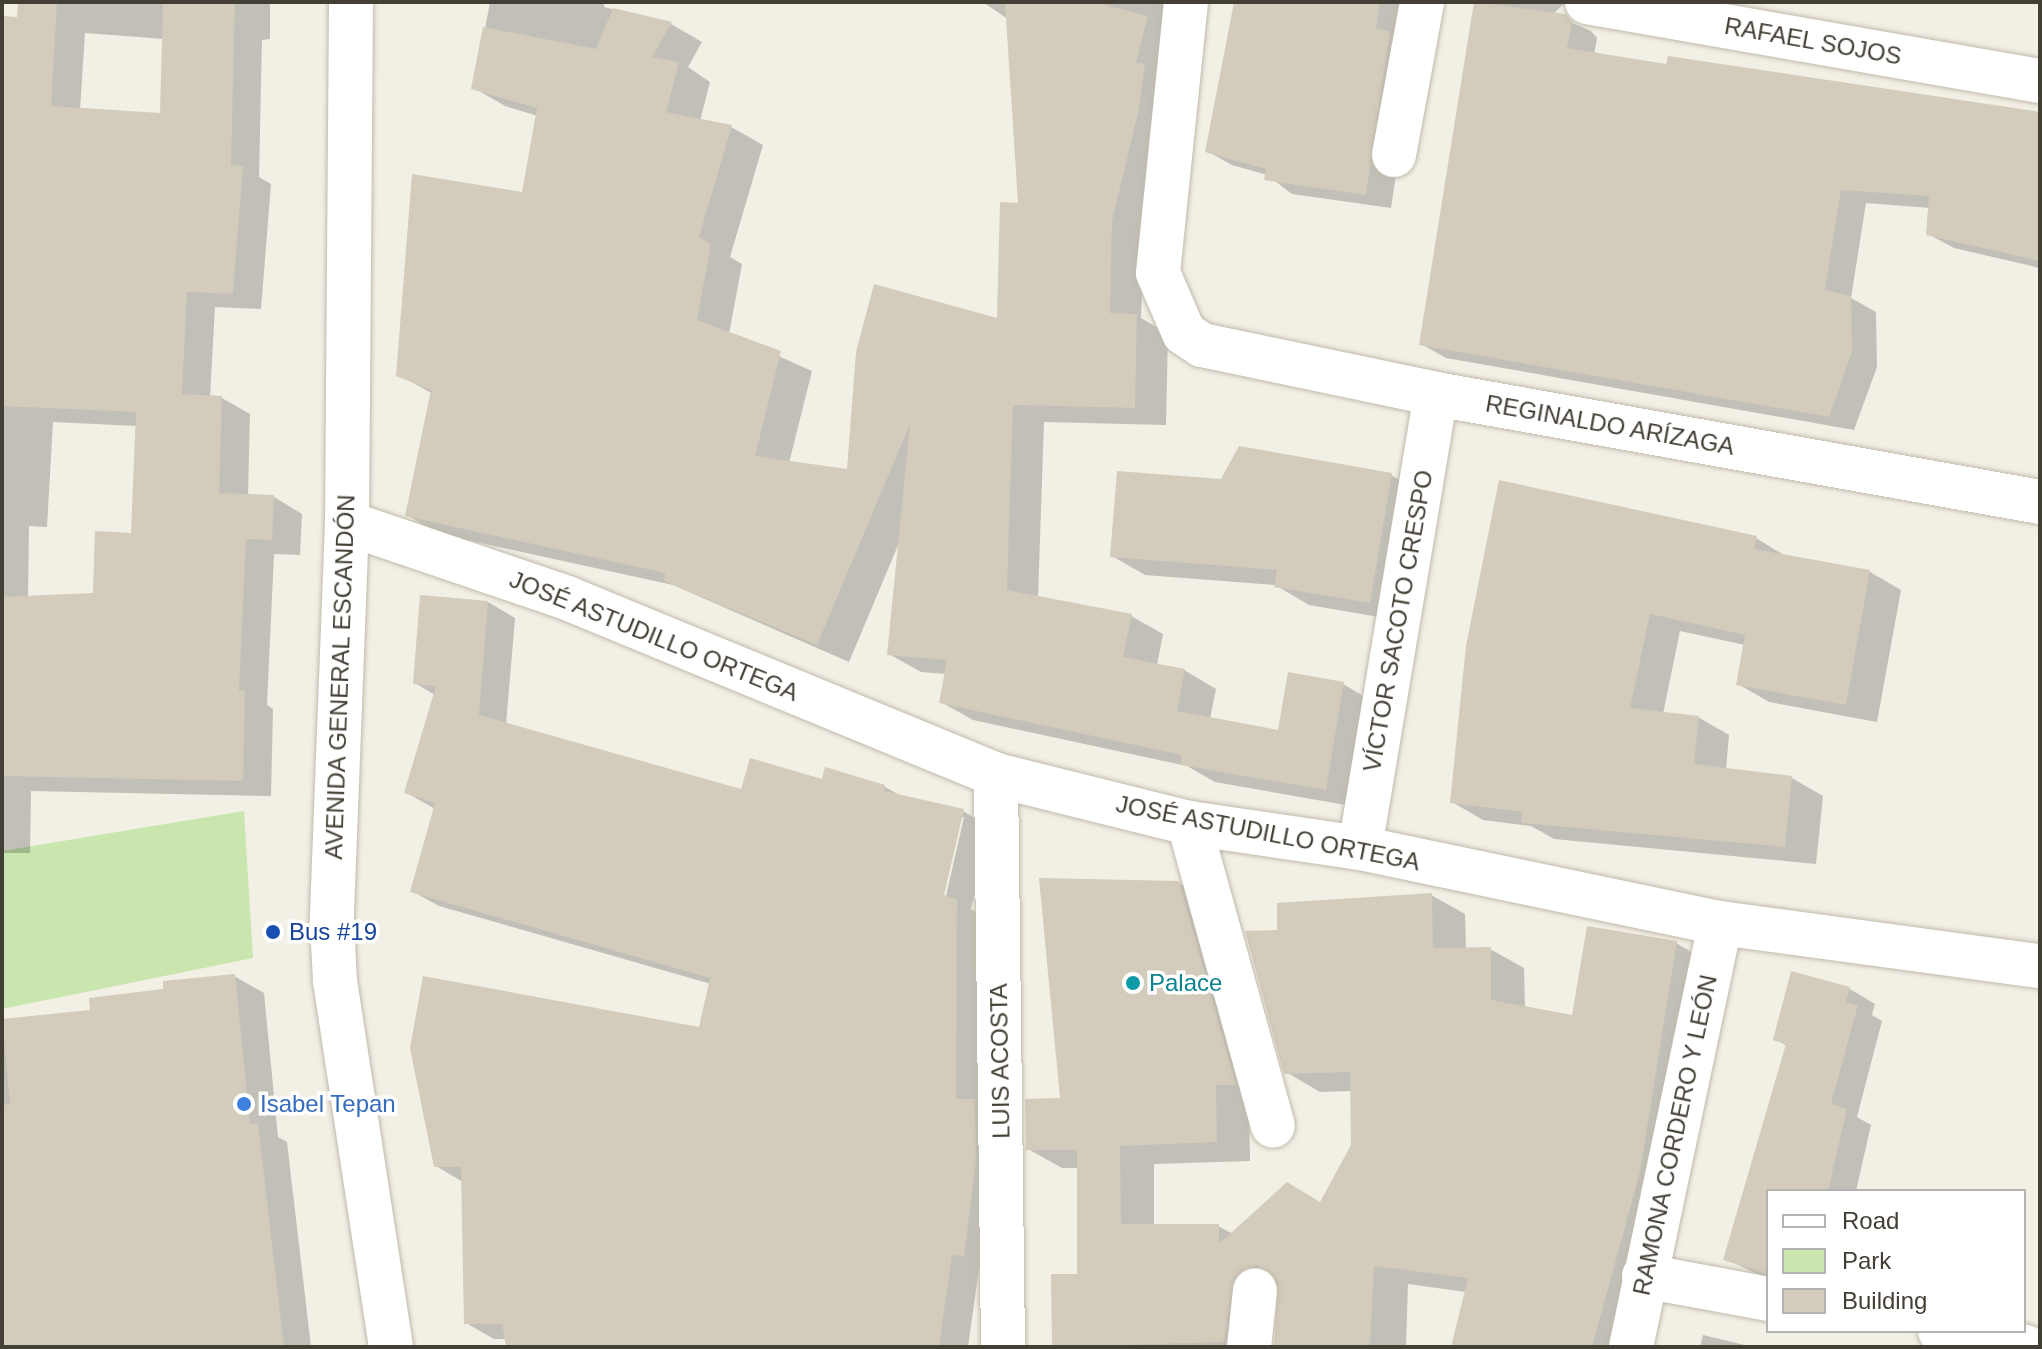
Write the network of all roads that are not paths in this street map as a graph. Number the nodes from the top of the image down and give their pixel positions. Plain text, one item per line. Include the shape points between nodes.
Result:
1 (351, 2) edge
2 (1186, 2) edge
3 (1422, 2) edge
4 (1587, 2) edge
5 (1795, 20) edge
6 (2040, 81) edge
7 (1394, 155) dead end
8 (1436, 394) junction
9 (2040, 502) edge
10 (347, 523) junction
11 (996, 775) junction
12 (1189, 823) junction
13 (1360, 848) junction
14 (1720, 923) junction
15 (2040, 966) edge
16 (1273, 1126) dead end
17 (1644, 1276) junction
18 (1255, 1290) dead end
19 (1766, 1299) edge
20 (1951, 1333) edge
21 (391, 1347) edge
22 (1003, 1347) edge
23 (1249, 1347) edge
24 (1631, 1347) edge
25 (2026, 1347) edge

1 - 10 street, AVENIDA GENERAL ESCANDÓN
2 - 8 street, REGINALDO ARÍZAGA via 1158,273 1184,333 1202,345
3 - 7 street
4 - 5 street, RAFAEL SOJOS
5 - 6 street, RAFAEL SOJOS
8 - 9 street, REGINALDO ARÍZAGA
8 - 13 street, VÍCTOR SACOTO CRESPO
10 - 11 street, JOSÉ ASTUDILLO ORTEGA via 567,598
10 - 21 street, AVENIDA GENERAL ESCANDÓN via 332,922 335,981
11 - 12 street, JOSÉ ASTUDILLO ORTEGA
11 - 22 street, LUIS ACOSTA
12 - 13 street, JOSÉ ASTUDILLO ORTEGA
12 - 16 street
13 - 14 street, JOSÉ ASTUDILLO ORTEGA
14 - 15 street, JOSÉ ASTUDILLO ORTEGA
14 - 17 street, RAMONA CORDERO Y LEÓN
17 - 19 street
17 - 24 street, RAMONA CORDERO Y LEÓN
18 - 23 street
20 - 25 street

